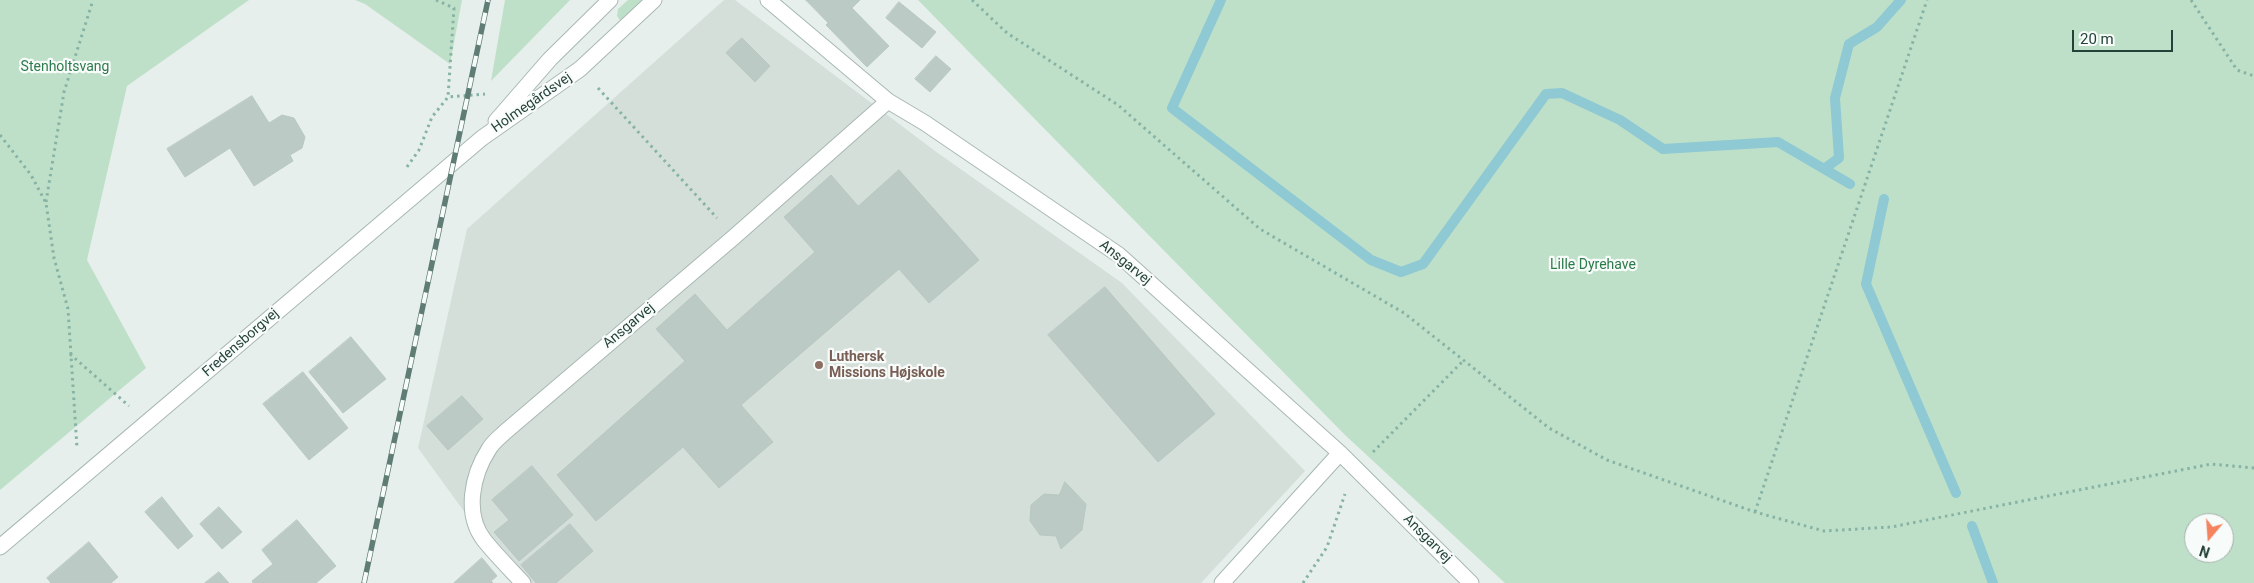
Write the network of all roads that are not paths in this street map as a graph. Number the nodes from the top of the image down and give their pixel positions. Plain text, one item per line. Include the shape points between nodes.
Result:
1 (610, 0) edge
2 (654, 0) edge
3 (768, 0) edge
4 (888, 101) junction
5 (482, 138) junction
6 (1340, 452) junction
7 (0, 548) edge
8 (524, 583) edge
9 (1222, 583) edge
10 (1471, 583) edge

1 - 5 street, Holmegårdsvej via 550,59
2 - 5 street, Holmegårdsvej via 580,69
3 - 4 street, Ansgarvej
4 - 6 street, Ansgarvej via 1119,255
4 - 8 street, Ansgarvej via 489,448 474,483 472,505 475,523 483,539
5 - 7 street, Fredensborgvej
6 - 9 street
6 - 10 street, Ansgarvej

